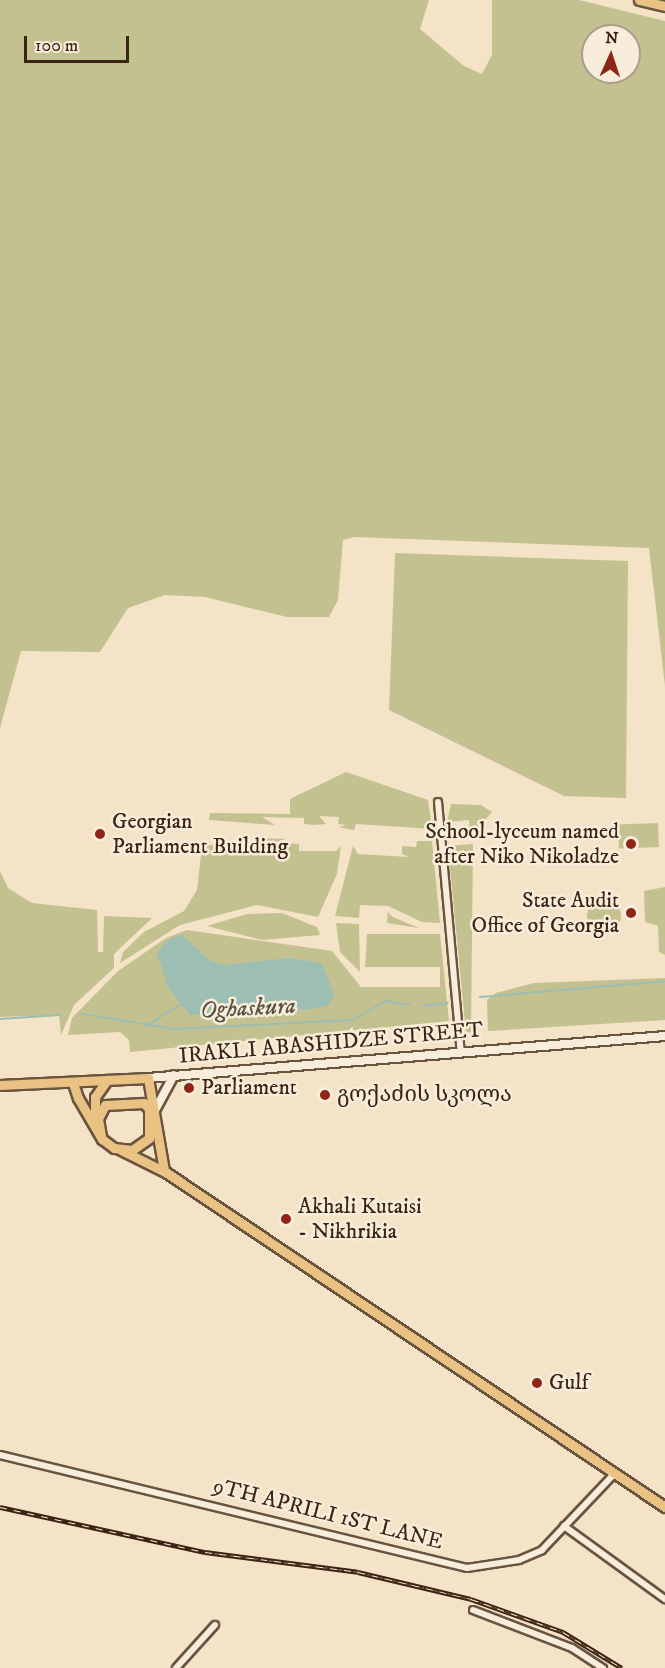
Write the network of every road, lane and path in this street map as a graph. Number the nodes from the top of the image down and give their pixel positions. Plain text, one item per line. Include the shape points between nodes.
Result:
1 (639, 0) edge
2 (665, 6) edge
3 (438, 802) dead end
4 (665, 1036) edge
5 (460, 1053) junction
6 (174, 1075) junction
7 (148, 1078) junction
8 (106, 1080) junction
9 (73, 1083) junction
10 (0, 1085) edge
11 (152, 1117) junction
12 (94, 1124) junction
13 (100, 1136) junction
14 (121, 1150) junction
15 (164, 1171) junction
16 (0, 1455) edge
17 (615, 1473) junction
18 (665, 1507) edge
19 (564, 1526) junction
20 (665, 1599) edge
21 (473, 1610) dead end
22 (215, 1625) dead end
23 (176, 1668) edge
24 (603, 1668) edge

1 - 2 main road
3 - 5 street
4 - 5 main road, IRAKLI ABASHIDZE STREET
5 - 6 main road, IRAKLI ABASHIDZE STREET
6 - 7 main road, IRAKLI ABASHIDZE STREET
6 - 11 main road
7 - 8 main road, IRAKLI ABASHIDZE STREET
7 - 11 main road
8 - 9 main road, IRAKLI ABASHIDZE STREET
8 - 12 main road via 95,1097
9 - 10 main road, IRAKLI ABASHIDZE STREET
9 - 12 main road
11 - 13 main road via 144,1103 105,1105 98,1119
11 - 14 main road via 149,1138
11 - 15 main road
12 - 13 main road
13 - 14 main road
14 - 15 main road
15 - 17 main road
16 - 19 street, 9TH APRILI 1ST LANE via 466,1568 530,1557
17 - 18 main road
17 - 19 street, 9TH APRILI 1ST LANE
19 - 20 street
21 - 24 street via 572,1648
22 - 23 street

